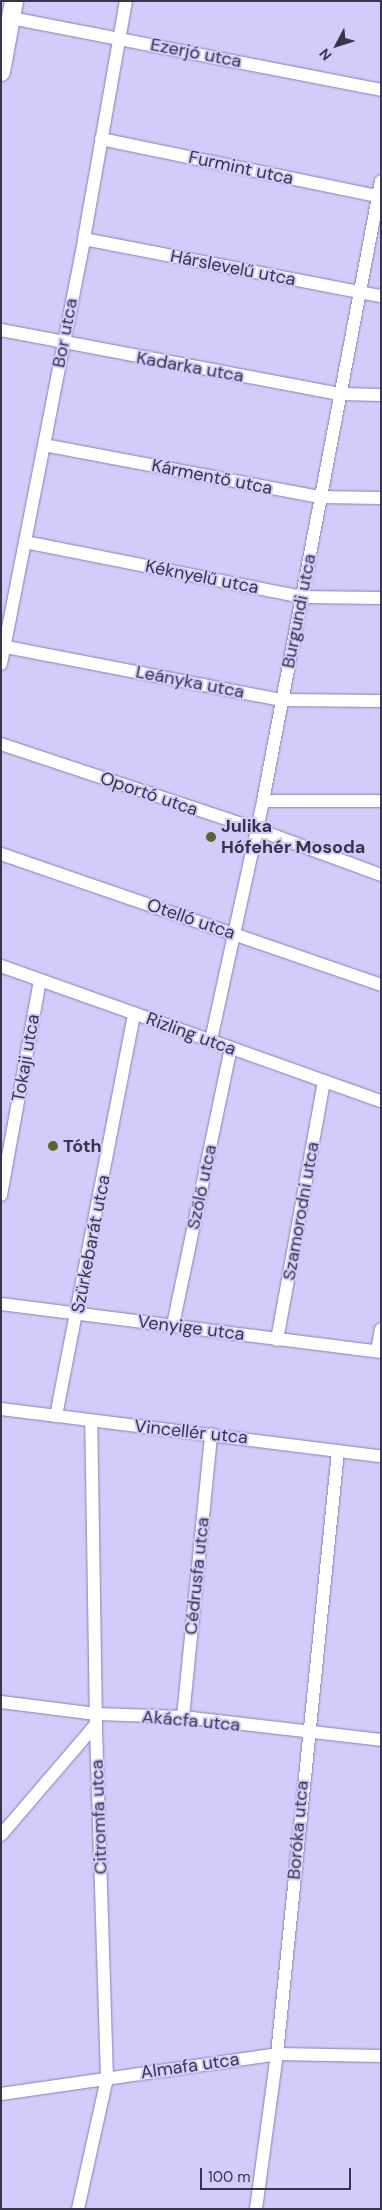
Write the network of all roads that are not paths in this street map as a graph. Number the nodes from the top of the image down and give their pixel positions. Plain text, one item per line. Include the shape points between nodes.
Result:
1 (126, 1) edge
2 (13, 10) edge
3 (119, 38) junction
4 (1, 72) edge
5 (381, 90) edge
6 (101, 139) junction
7 (381, 181) edge
8 (379, 196) edge
9 (84, 239) junction
10 (359, 293) junction
11 (381, 296) edge
12 (1, 330) edge
13 (62, 343) junction
14 (341, 394) junction
15 (381, 395) edge
16 (44, 445) junction
17 (320, 497) junction
18 (381, 498) edge
19 (25, 542) junction
20 (302, 597) junction
21 (381, 598) edge
22 (3, 646) edge
23 (1, 664) edge
24 (282, 700) junction
25 (381, 701) edge
26 (1, 744) edge
27 (263, 801) junction
28 (381, 801) edge
29 (256, 829) junction
30 (1, 854) edge
31 (381, 875) edge
32 (235, 934) junction
33 (1, 966) edge
34 (40, 981) junction
35 (381, 985) edge
36 (134, 1013) junction
37 (212, 1040) junction
38 (231, 1048) junction
39 (324, 1081) junction
40 (381, 1101) edge
41 (1, 1195) edge
42 (1, 1304) edge
43 (78, 1315) junction
44 (174, 1325) junction
45 (381, 1329) edge
46 (277, 1340) junction
47 (379, 1351) edge
48 (1, 1409) edge
49 (56, 1416) junction
50 (91, 1422) junction
51 (211, 1434) junction
52 (338, 1451) junction
53 (381, 1456) edge
54 (1, 1702) edge
55 (183, 1717) junction
56 (96, 1719) junction
57 (307, 1734) junction
58 (381, 1740) edge
59 (1, 1835) edge
60 (277, 2054) junction
61 (381, 2056) edge
62 (107, 2078) junction
63 (1, 2094) edge
64 (78, 2209) edge
65 (256, 2209) edge

1 - 3 street, Bor utca
2 - 3 street, Ezerjó utca
2 - 4 street
3 - 5 street, Ezerjó utca
3 - 6 street, Bor utca
6 - 8 street, Furmint utca
6 - 9 street, Bor utca
7 - 8 street, Burgundi utca
8 - 10 street, Burgundi utca
9 - 10 street, Hárslevelű utca
9 - 13 street, Bor utca
10 - 11 street, Hárslevelű utca
10 - 14 street, Burgundi utca
12 - 13 street, Kadarka utca
13 - 14 street, Kadarka utca
13 - 16 street, Bor utca
14 - 15 street, Kadarka utca
14 - 17 street, Burgundi utca
16 - 17 street, Kármentő utca
16 - 19 street, Bor utca
17 - 18 street, Kármentő utca
17 - 20 street, Burgundi utca
19 - 20 street, Kéknyelű utca
19 - 22 street, Bor utca
20 - 21 street, Kéknyelű utca
20 - 24 street, Burgundi utca
22 - 23 street, Bor utca
22 - 24 street, Leányka utca
24 - 25 street, Leányka utca
24 - 27 street, Burgundi utca
26 - 29 street, Oportó utca
27 - 28 street
27 - 29 street, Burgundi utca
29 - 31 street, Oportó utca
29 - 32 street, Burgundi utca
30 - 32 street, Otelló utca
32 - 35 street, Otelló utca
32 - 37 street, Burgundi utca
33 - 34 street, Rizling utca
34 - 36 street, Rizling utca
34 - 41 street, Tokaji utca
36 - 37 street, Rizling utca
36 - 43 street, Szürkebarát utca
37 - 38 street, Rizling utca
38 - 39 street, Rizling utca
38 - 44 street, Szőlő utca
39 - 40 street, Rizling utca
39 - 46 street, Szamorodni utca
42 - 43 street, Venyige utca
43 - 44 street, Venyige utca
43 - 49 street, Szürkebarát utca
44 - 46 street, Venyige utca
45 - 47 street
46 - 47 street, Venyige utca
48 - 49 street, Vincellér utca
49 - 50 street, Vincellér utca
50 - 51 street, Vincellér utca
50 - 56 street, Citromfa utca
51 - 52 street, Vincellér utca
51 - 55 street, Cédrusfa utca
52 - 53 street, Vincellér utca
52 - 57 street, Boróka utca
54 - 56 street, Akácfa utca
55 - 56 street, Akácfa utca
55 - 57 street, Akácfa utca
56 - 59 street
56 - 62 street, Citromfa utca
57 - 58 street, Akácfa utca
57 - 60 street, Boróka utca
60 - 61 street, Almafa utca
60 - 62 street, Almafa utca
60 - 65 street, Boróka utca
62 - 63 street, Almafa utca
62 - 64 street, Citromfa utca

